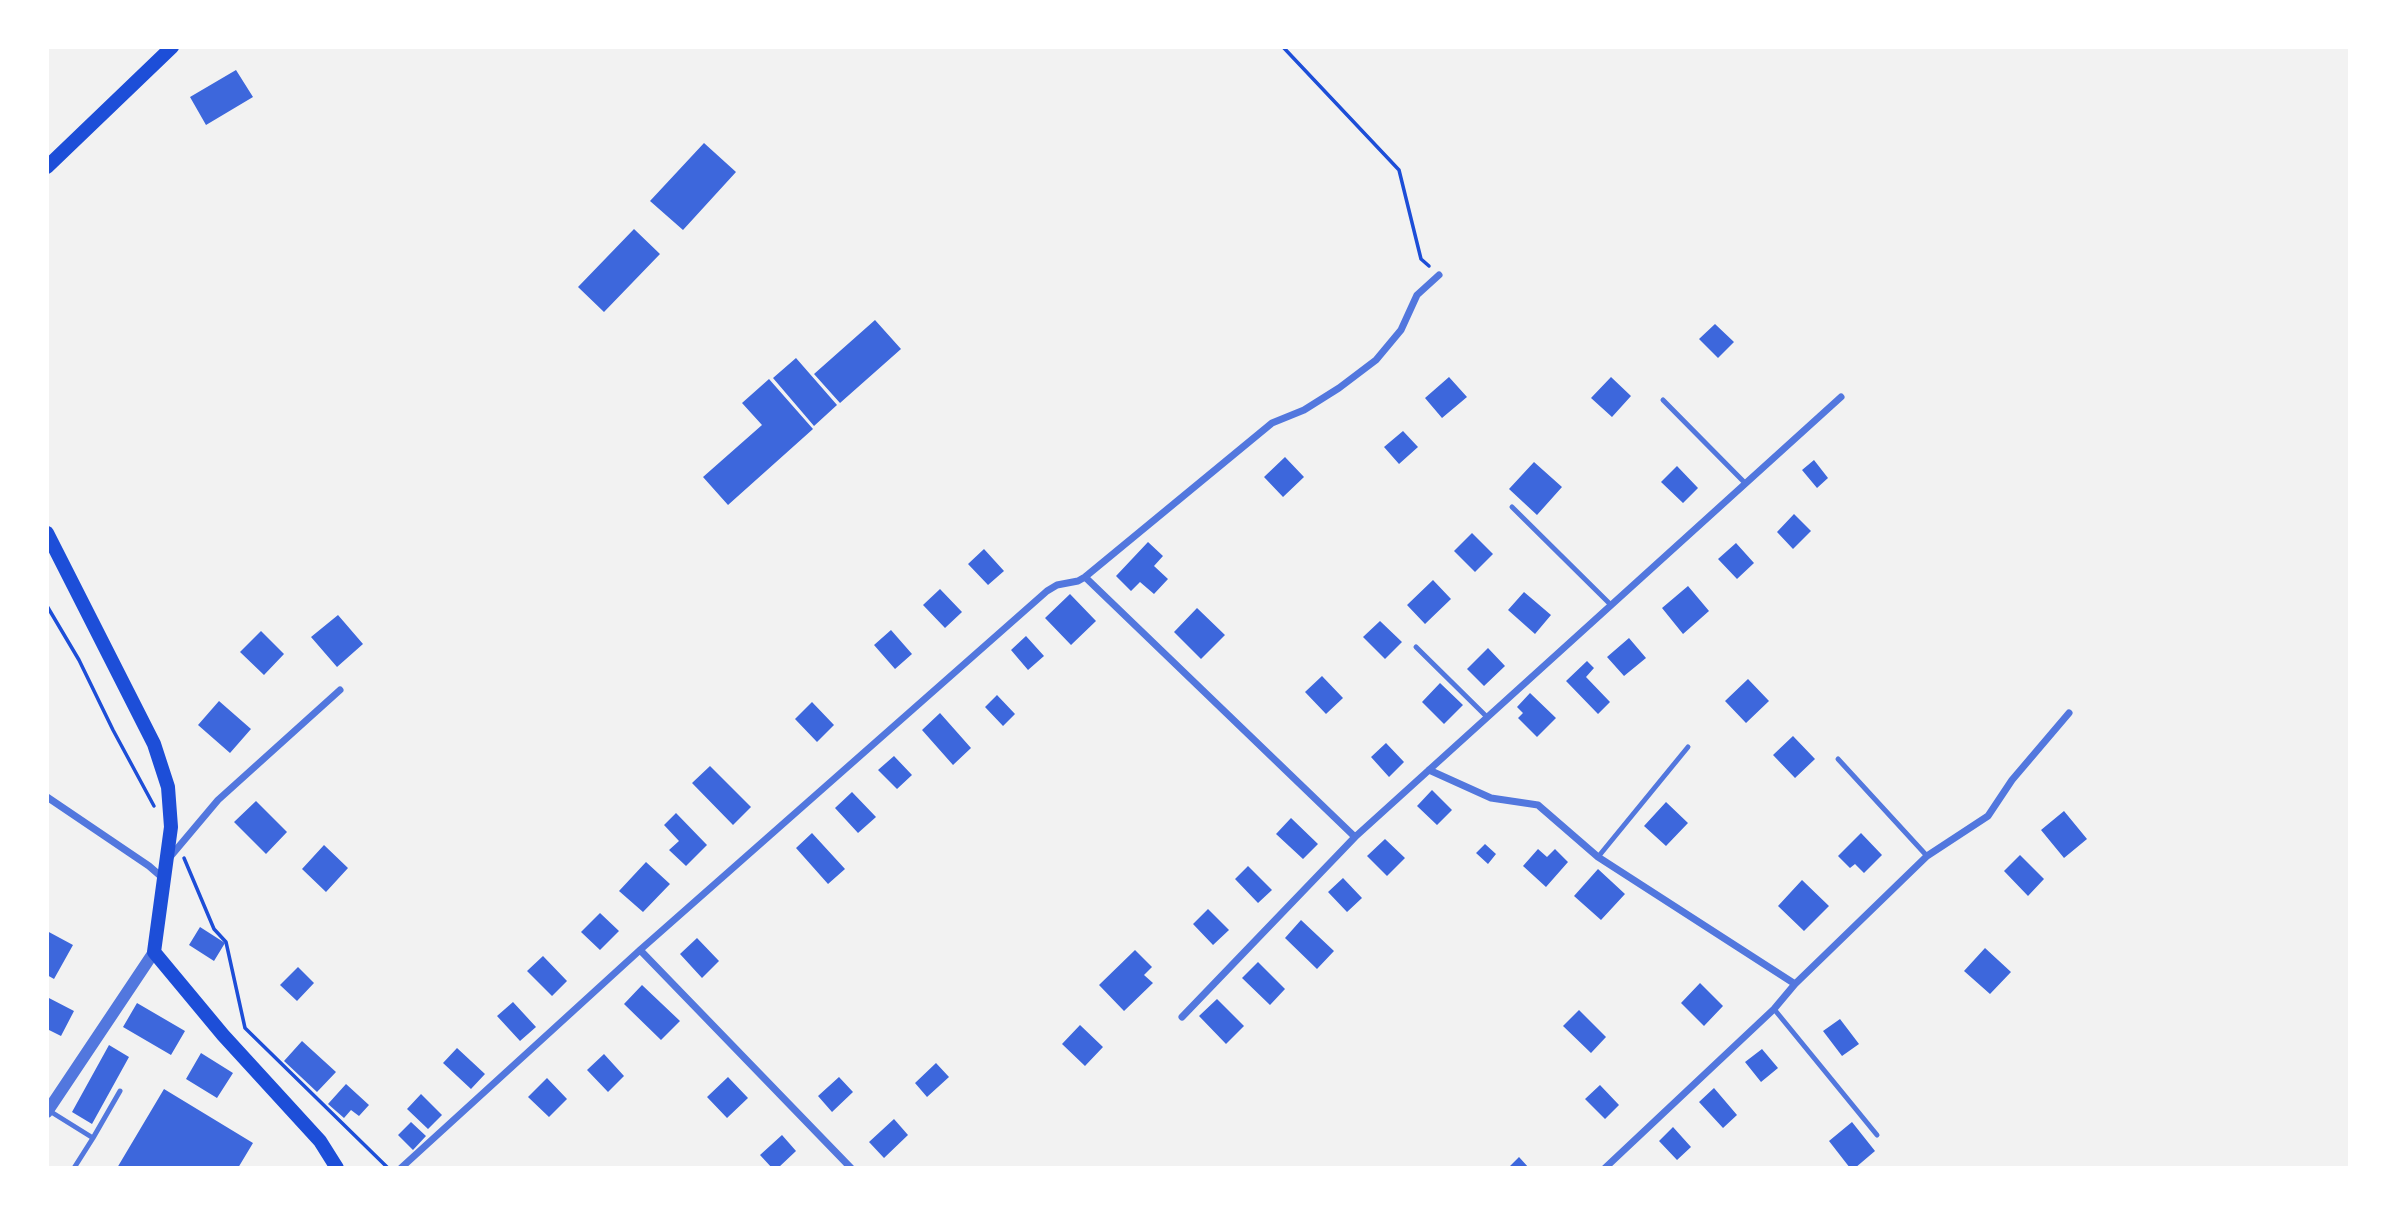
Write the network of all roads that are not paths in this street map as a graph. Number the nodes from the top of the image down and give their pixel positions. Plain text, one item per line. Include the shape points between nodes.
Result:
1 (172, 47) edge
2 (47, 167) edge
3 (1439, 275) road end
4 (1841, 397) dead end
5 (1663, 400) dead end
6 (1745, 483) junction
7 (1513, 507) dead end
8 (47, 533) edge
9 (1085, 577) junction
10 (1611, 605) junction
11 (1416, 647) dead end
12 (340, 690) dead end
13 (2069, 713) dead end
14 (1487, 718) junction
15 (1688, 747) dead end
16 (1838, 759) dead end
17 (1429, 770) junction
18 (47, 797) edge
19 (1355, 837) junction
20 (1927, 856) junction
21 (1598, 857) junction
22 (167, 860) junction
23 (164, 880) junction
24 (640, 950) junction
25 (154, 951) junction
26 (1795, 984) junction
27 (1774, 1009) junction
28 (1182, 1017) dead end
29 (120, 1091) dead end
30 (48, 1111) edge
31 (1877, 1135) dead end
32 (93, 1138) junction
33 (74, 1168) edge
34 (337, 1168) edge
35 (401, 1168) edge
36 (851, 1168) edge
37 (1605, 1168) edge

1 - 2 main road
3 - 9 street via 1418,295 1401,330 1376,360 1304,410 1272,423
4 - 6 street
5 - 6 lane
6 - 10 street
7 - 10 lane
8 - 22 main road via 153,744 168,787 171,827
9 - 19 street
9 - 24 street via 1047,591
10 - 14 street
11 - 14 lane
12 - 22 street via 218,800
13 - 20 street via 1988,816
14 - 17 street
15 - 21 lane
16 - 20 lane
17 - 19 street
17 - 21 street via 1491,798 1538,805
18 - 23 street
19 - 28 street
20 - 26 street
21 - 26 street
22 - 23 main road
23 - 25 main road
24 - 35 street
24 - 36 street
25 - 30 street
25 - 34 main road via 320,1142
26 - 27 street
27 - 31 lane
27 - 37 street
29 - 32 lane
30 - 32 lane
32 - 33 lane

